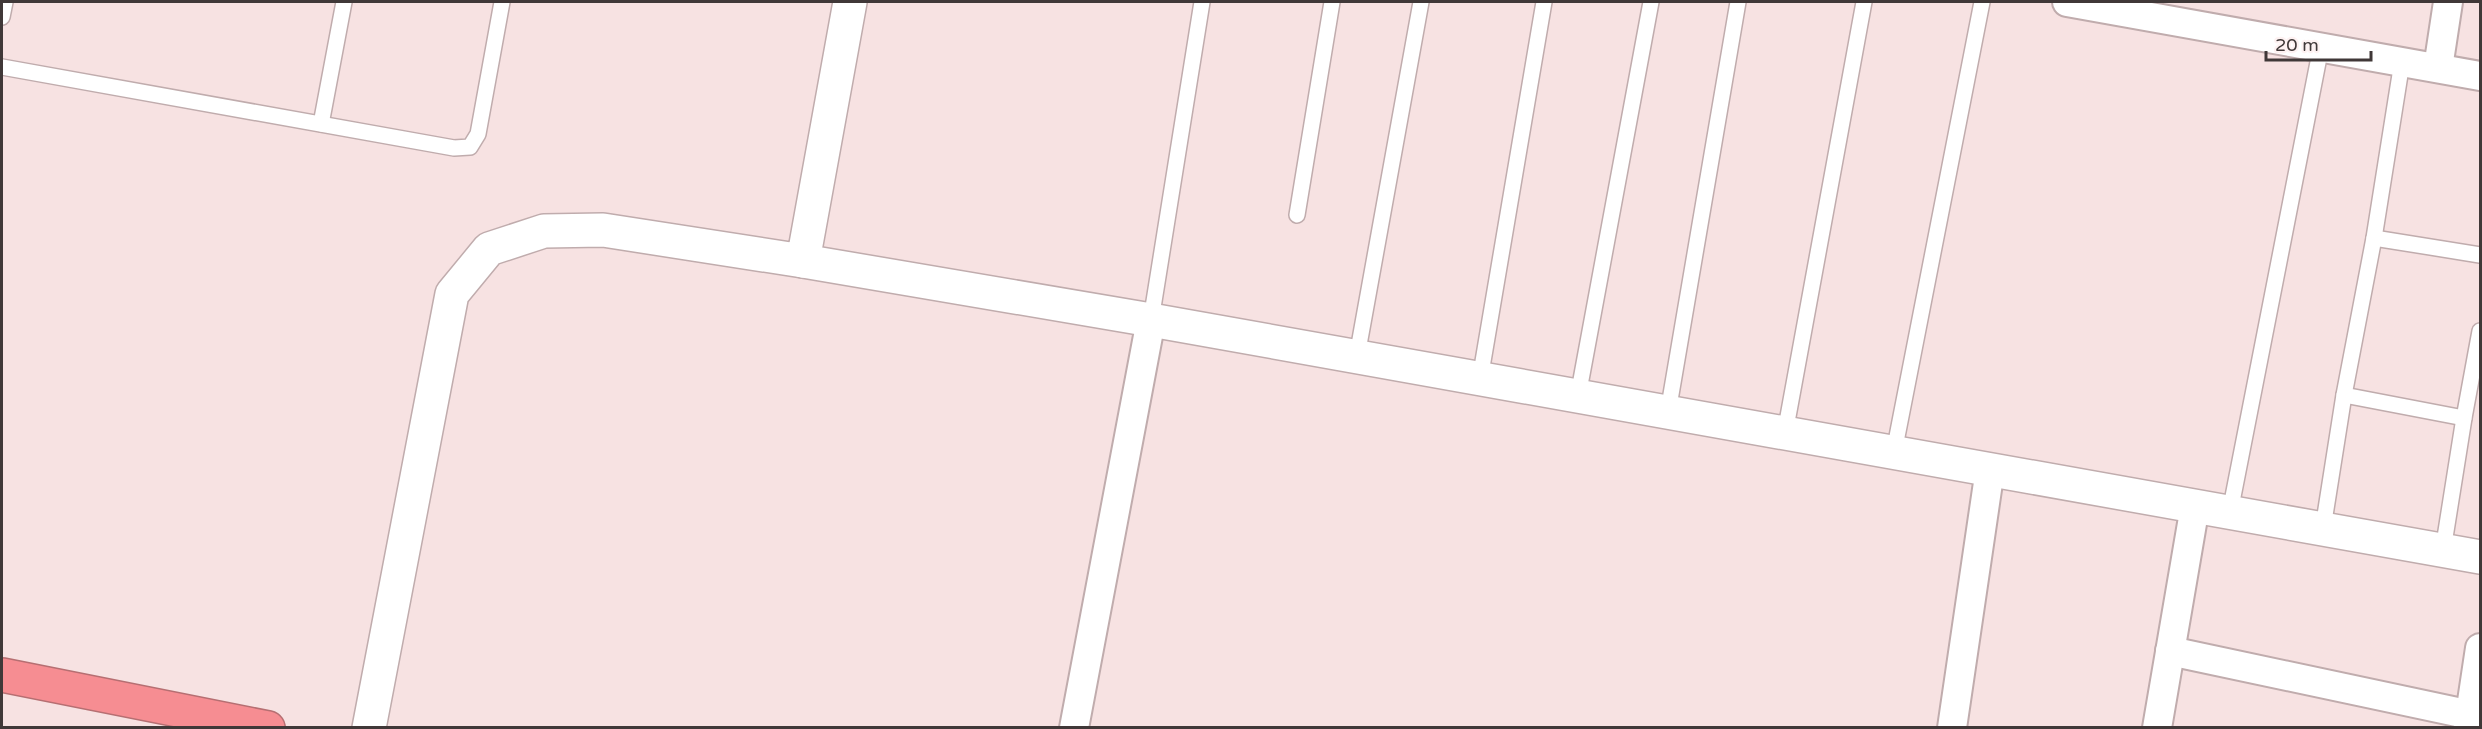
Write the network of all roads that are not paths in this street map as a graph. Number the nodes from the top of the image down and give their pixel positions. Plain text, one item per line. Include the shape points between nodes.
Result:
1 (4, 2) edge
2 (344, 2) edge
3 (502, 2) edge
4 (850, 2) edge
5 (1202, 2) edge
6 (1332, 2) edge
7 (1421, 2) edge
8 (1544, 2) edge
9 (1651, 2) edge
10 (1738, 2) edge
11 (1864, 2) edge
12 (1982, 2) edge
13 (2067, 2) edge
14 (2448, 2) edge
15 (2, 17) edge
16 (2321, 47) junction
17 (2402, 62) junction
18 (2, 67) edge
19 (2438, 68) junction
20 (2481, 76) edge
21 (321, 124) junction
22 (1297, 215) dead end
23 (2374, 238) junction
24 (2481, 255) edge
25 (804, 261) junction
26 (1151, 320) junction
27 (2481, 331) edge
28 (1357, 356) junction
29 (1480, 379) junction
30 (2344, 395) junction
31 (1578, 396) junction
32 (1668, 412) junction
33 (2464, 418) junction
34 (1785, 433) junction
35 (1894, 452) junction
36 (1990, 469) junction
37 (2195, 506) junction
38 (2230, 512) junction
39 (2322, 528) junction
40 (2443, 550) junction
41 (2481, 557) edge
42 (2481, 648) edge
43 (2170, 651) junction
44 (2, 675) edge
45 (2469, 721) edge
46 (268, 728) edge
47 (369, 728) edge
48 (1074, 728) edge
49 (1952, 728) edge
50 (2157, 728) edge

1 - 15 lane
2 - 21 lane
3 - 21 lane via 478,134 470,147 454,148
4 - 25 street
5 - 26 lane
6 - 22 lane
7 - 28 lane
8 - 29 lane
9 - 31 lane
10 - 32 lane
11 - 34 lane
12 - 35 lane
13 - 16 street
14 - 19 street
16 - 17 street
16 - 38 lane
17 - 19 street
17 - 23 lane
18 - 21 lane
19 - 20 street
23 - 24 lane
23 - 30 lane
25 - 26 street
25 - 47 street via 603,230 544,231 489,249 452,294
26 - 28 street
26 - 48 street
27 - 33 lane
28 - 29 street
29 - 31 street
30 - 33 lane
30 - 39 lane
31 - 32 street
32 - 34 street
33 - 40 lane
34 - 35 street
35 - 36 street
36 - 37 street
36 - 49 street
37 - 38 street
37 - 43 street
38 - 39 street
39 - 40 street
40 - 41 street
42 - 45 street
43 - 45 street
43 - 50 street
44 - 46 highway

